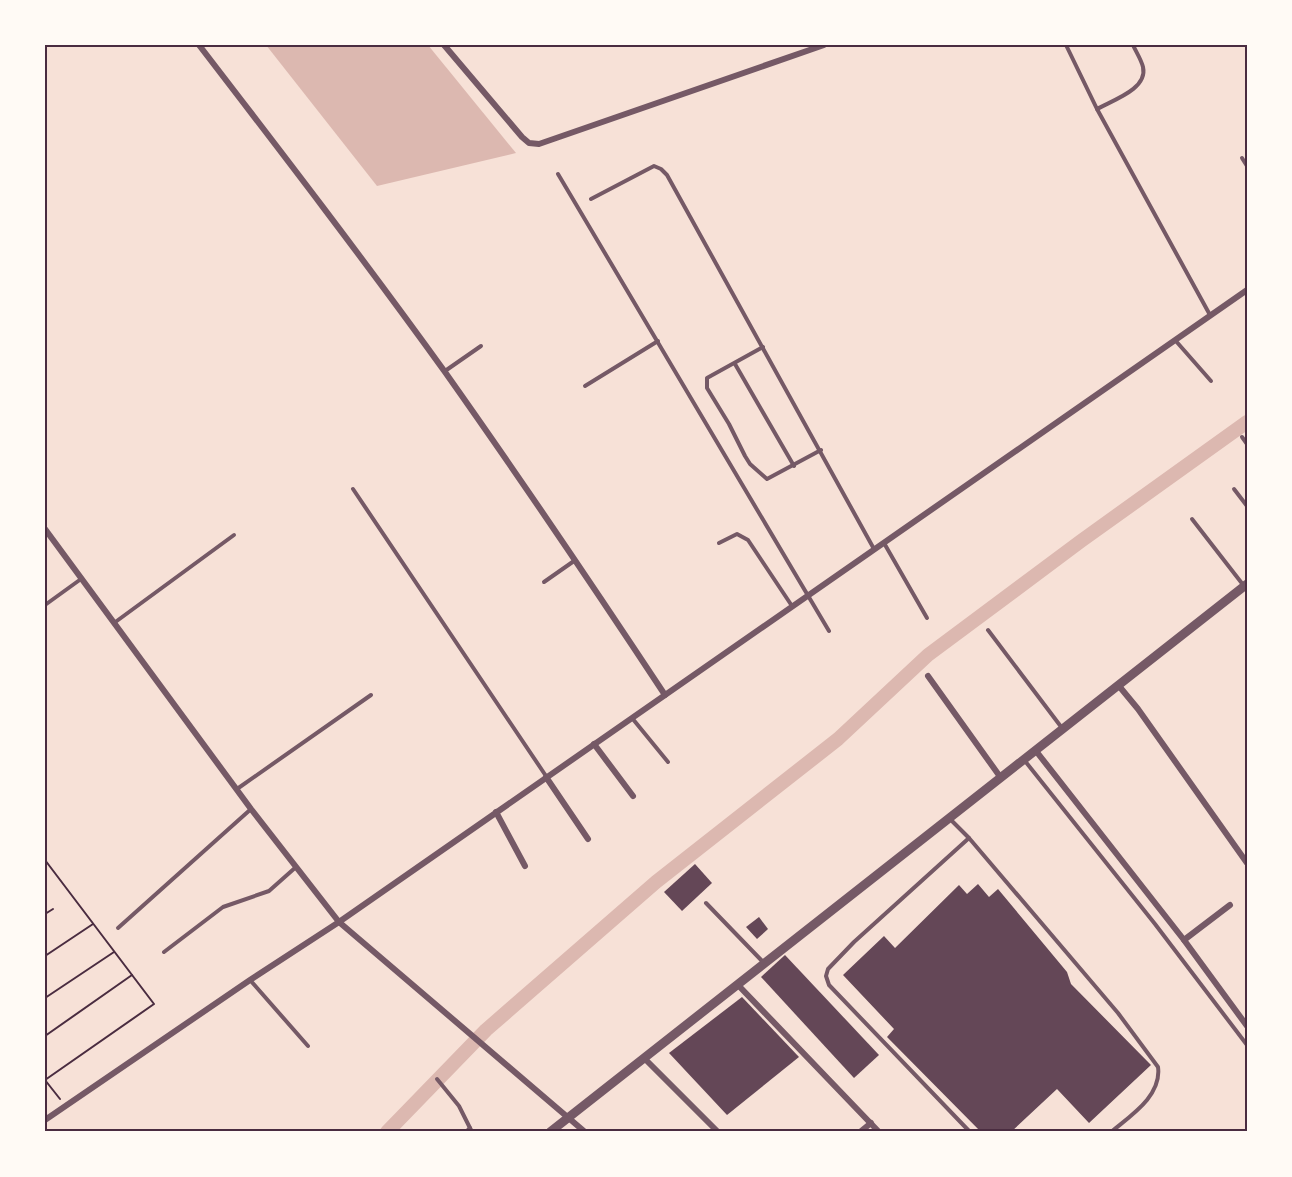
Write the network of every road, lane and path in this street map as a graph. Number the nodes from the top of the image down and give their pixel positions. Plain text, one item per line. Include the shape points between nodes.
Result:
1 (199, 45) edge
2 (444, 45) edge
3 (824, 45) edge
4 (1066, 45) edge
5 (1133, 45) edge
6 (1097, 109) junction
7 (1242, 158) dead end
8 (1247, 166) edge
9 (558, 174) dead end
10 (591, 199) dead end
11 (1247, 290) edge
12 (1210, 315) junction
13 (1175, 340) junction
14 (658, 341) junction
15 (481, 346) dead end
16 (764, 347) junction
17 (735, 364) junction
18 (444, 371) junction
19 (1211, 381) dead end
20 (585, 386) dead end
21 (1242, 437) dead end
22 (1247, 444) edge
23 (821, 450) junction
24 (794, 466) junction
25 (353, 489) dead end
26 (1234, 489) dead end
27 (1247, 506) edge
28 (1192, 519) dead end
29 (45, 529) edge
30 (234, 535) dead end
31 (884, 542) junction
32 (719, 543) dead end
33 (874, 549) junction
34 (575, 560) junction
35 (82, 579) junction
36 (544, 582) dead end
37 (1246, 585) edge
38 (807, 596) junction
39 (45, 605) edge
40 (792, 606) junction
41 (927, 618) dead end
42 (114, 622) junction
43 (988, 630) dead end
44 (829, 631) dead end
45 (928, 676) dead end
46 (1119, 686) junction
47 (371, 694) dead end
48 (665, 695) junction
49 (632, 718) junction
50 (1063, 729) junction
51 (594, 744) junction
52 (1036, 751) junction
53 (1024, 760) junction
54 (668, 762) dead end
55 (546, 777) junction
56 (1001, 778) junction
57 (237, 789) junction
58 (633, 796) dead end
59 (251, 809) junction
60 (496, 812) junction
61 (950, 819) junction
62 (969, 838) junction
63 (588, 839) dead end
64 (45, 860) edge
65 (1247, 862) edge
66 (525, 866) dead end
67 (296, 867) junction
68 (706, 903) dead end
69 (1230, 904) dead end
70 (53, 909) dead end
71 (45, 914) edge
72 (339, 922) junction
73 (93, 924) junction
74 (118, 928) dead end
75 (1184, 940) junction
76 (114, 952) junction
77 (164, 952) dead end
78 (45, 956) edge
79 (765, 964) junction
80 (132, 975) junction
81 (250, 980) junction
82 (738, 985) junction
83 (45, 998) edge
84 (1247, 1026) edge
85 (45, 1036) edge
86 (1247, 1045) edge
87 (308, 1046) dead end
88 (644, 1058) junction
89 (437, 1079) dead end
90 (45, 1080) edge
91 (66, 1106) junction
92 (568, 1118) junction
93 (45, 1120) edge
94 (871, 1123) junction
95 (471, 1130) edge
96 (465, 1132) edge
97 (550, 1132) edge
98 (585, 1132) edge
99 (718, 1132) edge
100 (860, 1132) edge
101 (879, 1132) edge
102 (970, 1132) edge
103 (1111, 1132) edge

1 - 18 street
2 - 3 street via 522,137 539,144
4 - 6 lane
5 - 6 lane via 1143,65 1142,81
6 - 12 lane
7 - 8 lane
9 - 14 lane
10 - 16 lane via 654,166 661,169
11 - 12 street
12 - 13 street
13 - 19 lane
13 - 31 street
14 - 20 lane
14 - 38 lane
15 - 18 lane
16 - 17 lane
16 - 23 lane
17 - 24 lane
17 - 24 lane via 707,378 707,388 745,456 767,479
18 - 34 street
21 - 22 lane
23 - 24 lane
23 - 33 lane
25 - 55 lane
26 - 27 lane
28 - 37 lane
29 - 35 street
30 - 42 lane
31 - 33 street
31 - 41 lane
32 - 40 lane via 737,534 748,540
33 - 38 street
34 - 36 lane
34 - 48 street
35 - 39 lane
35 - 42 street
37 - 46 street
38 - 40 street
38 - 44 lane
40 - 48 street
42 - 57 street
43 - 50 lane
45 - 56 street
46 - 50 street
46 - 65 street
47 - 57 lane
48 - 49 street
49 - 51 street
49 - 54 lane
50 - 52 street
51 - 55 street
51 - 58 street
52 - 53 street
52 - 75 street
53 - 56 street
53 - 86 lane
55 - 60 street
55 - 63 street
56 - 61 street
57 - 59 street
59 - 67 street
59 - 74 lane
60 - 66 street
60 - 72 street
61 - 62 lane
61 - 79 street
62 - 102 lane via 854,942 826,975 829,985
62 - 103 lane via 1118,1013 1158,1067 1150,1096
64 - 73 path
67 - 72 street
67 - 77 lane via 269,891 223,907
68 - 79 lane
69 - 75 street
70 - 71 path
72 - 81 street
72 - 92 street
73 - 76 path
73 - 78 path
75 - 84 street
76 - 80 path
76 - 83 path
79 - 82 street
80 - 85 path
80 - 90 path via 154,1004
81 - 87 lane
81 - 91 street
82 - 88 street
82 - 94 street
88 - 92 street
88 - 99 street
89 - 95 lane via 459,1106
90 - 91 path
91 - 93 street
92 - 97 street
92 - 98 street
94 - 100 street
94 - 101 street
95 - 96 lane

